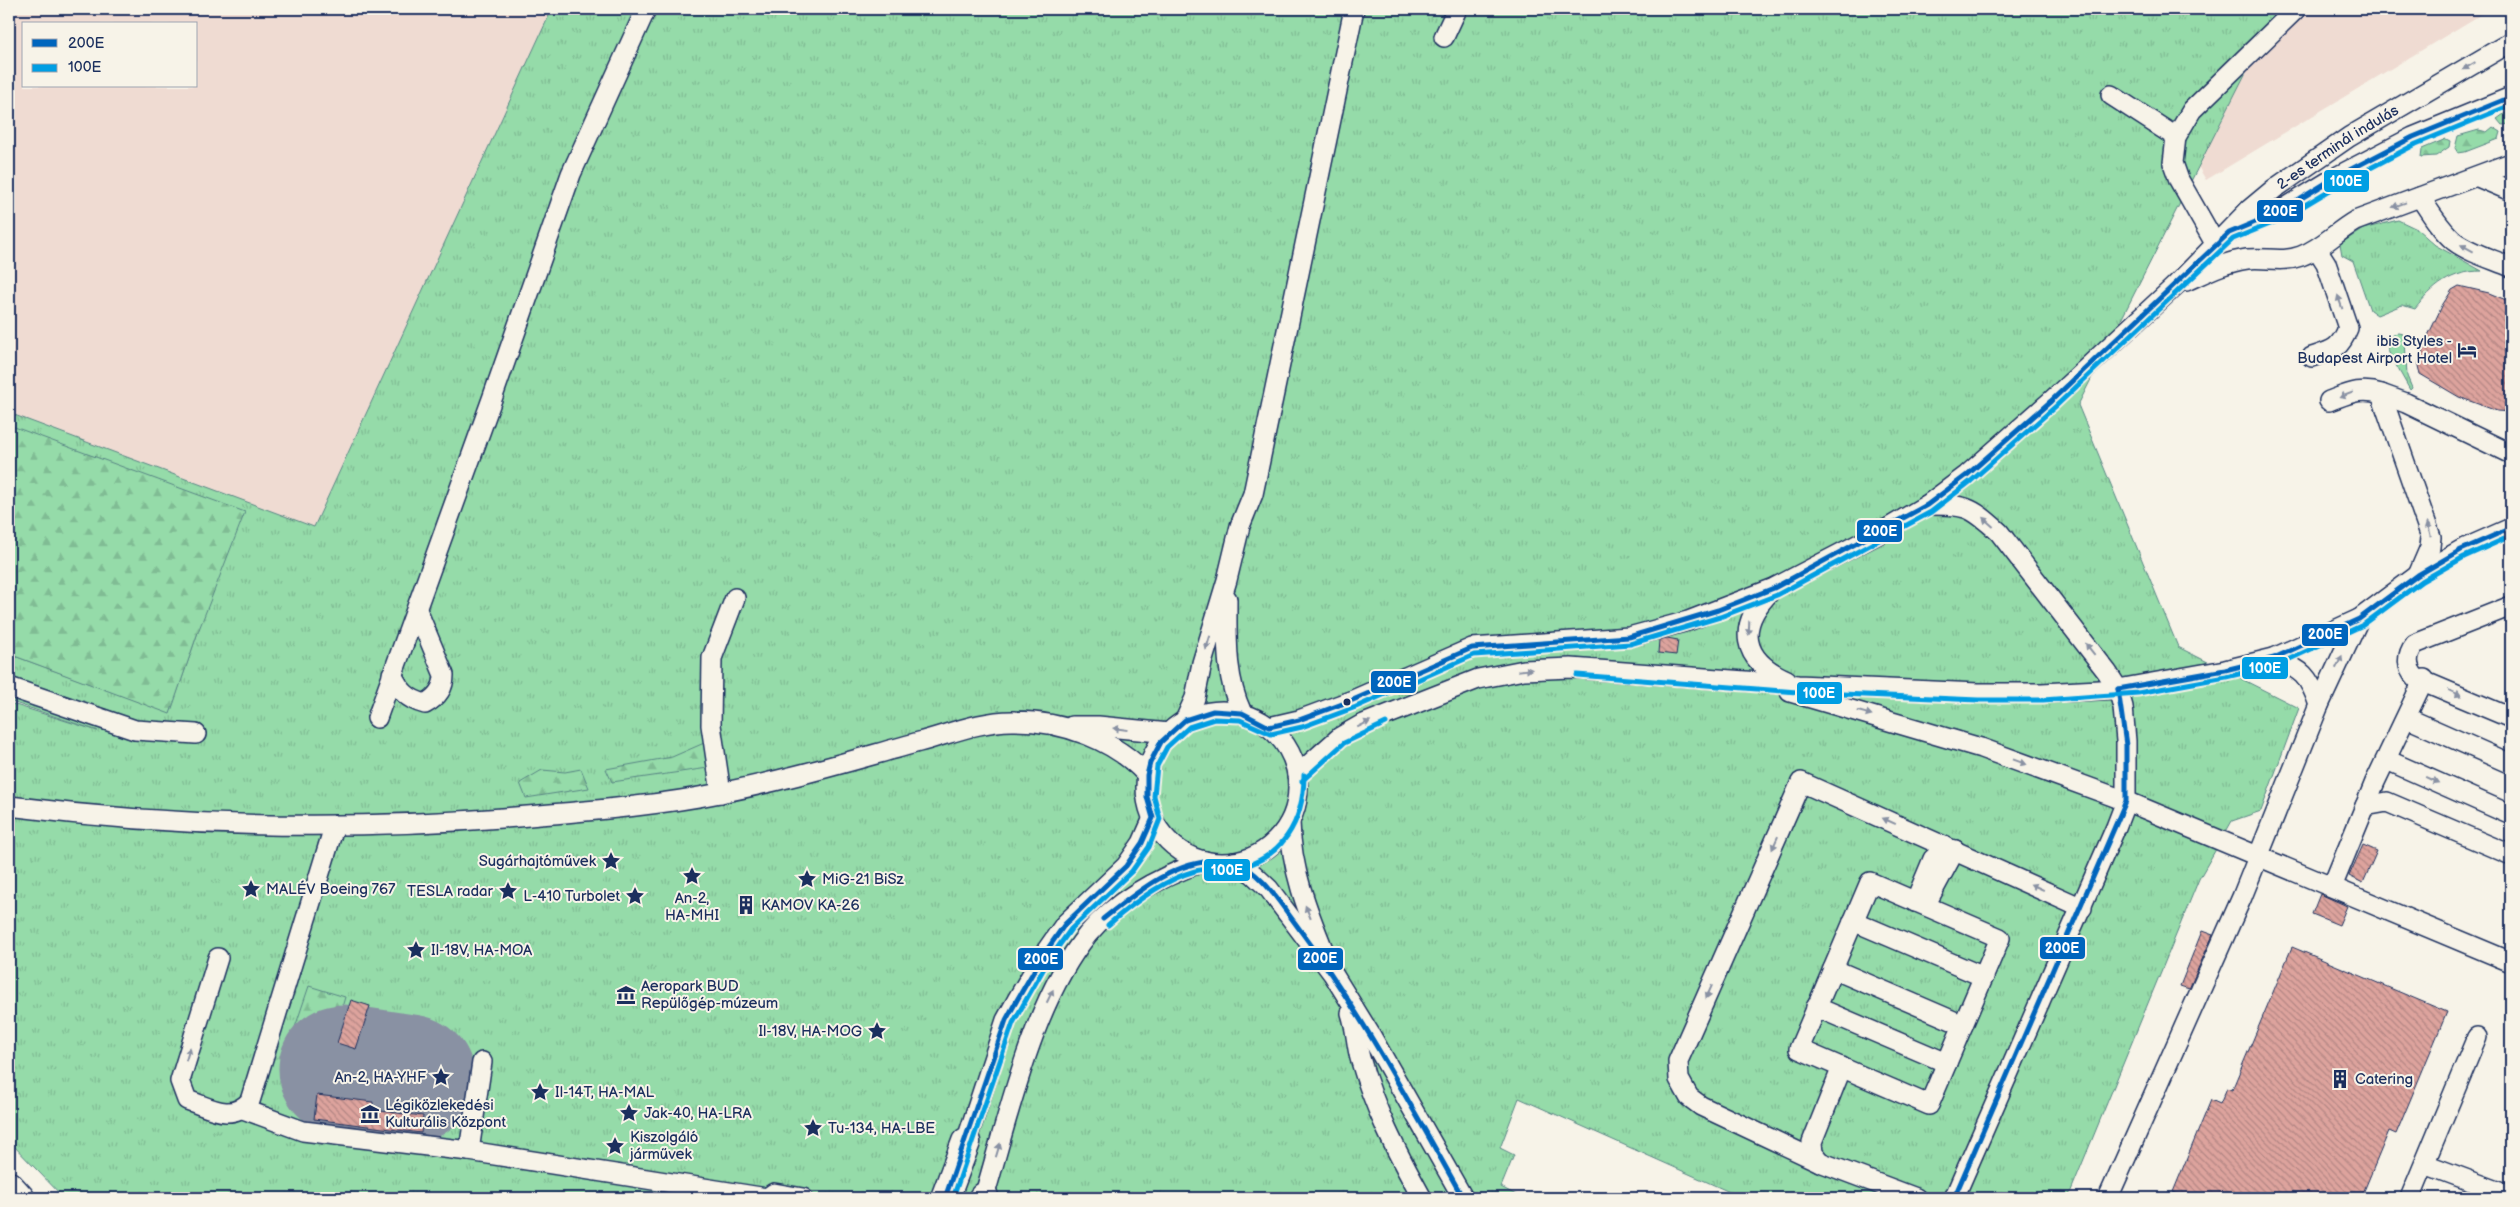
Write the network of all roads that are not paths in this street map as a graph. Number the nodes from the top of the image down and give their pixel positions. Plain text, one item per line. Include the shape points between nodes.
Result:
1 (646, 9) edge
2 (1354, 9) edge
3 (1456, 9) edge
4 (2296, 9) edge
5 (1444, 37) dead end
6 (2511, 42) edge
7 (2111, 95) dead end
8 (2511, 97) edge
9 (2176, 137) junction
10 (2511, 163) edge
11 (2478, 177) junction
12 (2511, 191) edge
13 (2420, 197) junction
14 (2222, 239) junction
15 (2317, 249) junction
16 (2511, 267) edge
17 (2176, 285) junction
18 (2312, 357) dead end
19 (2381, 394) junction
20 (2329, 401) dead end
21 (2511, 454) edge
22 (1927, 505) junction
23 (2511, 528) edge
24 (2418, 576) junction
25 (1227, 580) junction
26 (1774, 588) junction
27 (734, 598) dead end
28 (2511, 606) edge
29 (417, 610) junction
30 (2359, 619) junction
31 (2274, 658) junction
32 (392, 674) junction
33 (2418, 676) junction
34 (1751, 680) junction
35 (1798, 684) junction
36 (9, 687) edge
37 (2118, 689) junction
38 (2319, 704) junction
39 (1242, 714) junction
40 (377, 718) dead end
41 (2407, 718) junction
42 (2511, 718) edge
43 (1185, 720) junction
44 (1058, 727) junction
45 (1269, 727) junction
46 (1169, 733) junction
47 (196, 734) dead end
48 (2387, 760) junction
49 (2511, 764) edge
50 (1147, 775) junction
51 (1297, 775) junction
52 (721, 793) junction
53 (2126, 801) junction
54 (9, 806) edge
55 (2365, 806) junction
56 (2511, 814) edge
57 (1153, 818) junction
58 (1290, 822) junction
59 (334, 827) junction
60 (1955, 850) junction
61 (2511, 855) edge
62 (2257, 857) junction
63 (1205, 861) junction
64 (1234, 862) junction
65 (2332, 886) junction
66 (1920, 904) junction
67 (2082, 908) junction
68 (1853, 921) junction
69 (218, 958) dead end
70 (2511, 962) edge
71 (1832, 969) junction
72 (1333, 974) junction
73 (1984, 977) junction
74 (1346, 995) junction
75 (1816, 1007) junction
76 (1963, 1025) junction
77 (2477, 1036) dead end
78 (482, 1062) dead end
79 (1947, 1063) junction
80 (1848, 1070) junction
81 (243, 1109) junction
82 (966, 1142) junction
83 (469, 1151) junction
84 (1820, 1162) junction
85 (2425, 1164) junction
86 (9, 1186) edge
87 (2511, 1196) edge
88 (984, 1197) edge
89 (20, 1198) edge
90 (802, 1198) edge
91 (945, 1198) edge
92 (951, 1198) edge
93 (1422, 1198) edge
94 (1463, 1198) edge
95 (1916, 1198) edge
96 (1954, 1198) edge
97 (2108, 1198) edge
98 (2410, 1198) edge

1 - 29 street via 571,174
2 - 25 street via 1253,494 1240,526
3 - 5 street
4 - 9 street via 2192,110
6 -> 14 street, 2-es terminál indulás via 2349,137 2274,189
7 - 9 street
8 - 14 street via 2413,137 2336,177 2278,213
9 - 14 street via 2173,163 2179,180
10 - 11 street
11 - 12 street
11 - 13 street
13 -> 15 street via 2355,221
16 -> 13 street via 2454,240
14 - 17 street, 2-es terminál indulás
15 - 17 street via 2281,261 2233,261
18 -> 15 street via 2335,349 2343,342 2348,328 2326,263
17 - 22 street, 2-es terminál indulás via 2051,401 1967,475
19 -> 20 street via 2368,389 2357,390
19 - 21 street
24 -> 19 street via 2431,537
22 - 26 street, 2-es terminál indulás
37 -> 22 street via 1999,532 1961,504
23 - 24 street via 2461,550
24 - 30 street
25 - 39 street via 1228,665 1234,697
25 -> 43 street via 1195,698
26 -> 35 street via 1757,605 1748,623 1750,642 1755,658 1771,673
26 - 45 street via 1688,621 1629,637 1472,648 1353,700 1299,720
27 - 52 street via 712,658 711,725
28 - 33 street via 2415,644 2408,663
29 - 32 street
29 - 32 street via 444,675 444,683 433,700 425,704 410,700
30 - 31 street
38 -> 30 street
31 - 37 street
31 - 38 street via 2304,673
32 - 40 street
33 - 41 street
33 -> 42 street
34 - 35 street
51 -> 34 street via 1340,737 1361,725 1478,679 1524,670 1571,668
34 -> 53 street via 1981,748
35 - 37 street via 1978,693
36 - 47 street via 135,730
37 - 53 street via 2126,741
38 - 62 street
39 - 43 street via 1213,711
39 - 45 street
41 - 48 street
41 - 49 street
43 - 46 street
46 -> 44 street via 1098,726
44 - 50 street via 1112,745
44 - 52 street via 1017,720 998,722
45 - 51 street via 1284,744
46 - 50 street via 1155,752
48 - 55 street
48 -> 56 street
50 - 57 street via 1147,797
51 - 58 street via 1297,799
52 - 59 street via 628,807 453,823
53 - 62 street
53 - 67 street
54 - 59 street via 86,816
55 - 61 street via 2387,802
55 - 65 street
57 - 63 street via 1174,846
57 - 82 street via 1142,843 1126,866 1065,924 1017,1000 1006,1020
58 - 64 street via 1261,853
72 -> 58 street via 1294,866
59 - 81 street via 250,1101
60 - 66 street via 1941,852 1933,859
67 -> 60 street
60 -> 84 street via 1800,782 1678,1061 1679,1079 1689,1098
62 - 65 street
62 - 97 street
63 - 64 street
88 -> 63 street via 1039,1019 1065,966 1088,934 1137,892 1174,872
64 - 72 street via 1269,889
65 - 70 street
66 - 68 street via 1870,882
66 - 73 street via 2000,938
67 - 96 street
68 - 71 street
68 - 73 street
81 -> 69 street via 229,1113 187,1100 180,1081
71 - 75 street
71 - 76 street
72 - 74 street
73 - 76 street
74 - 93 street via 1359,1056 1376,1108
74 - 94 street
75 - 79 street
75 - 80 street via 1799,1049
76 - 79 street
77 - 85 street
78 - 83 street
79 - 80 street via 1929,1105
80 - 84 street
81 - 83 street via 303,1132
82 - 91 highway
82 - 92 highway
83 - 90 street via 767,1198 774,1193
84 - 95 street
85 - 87 street
85 - 98 street
86 - 89 highway

